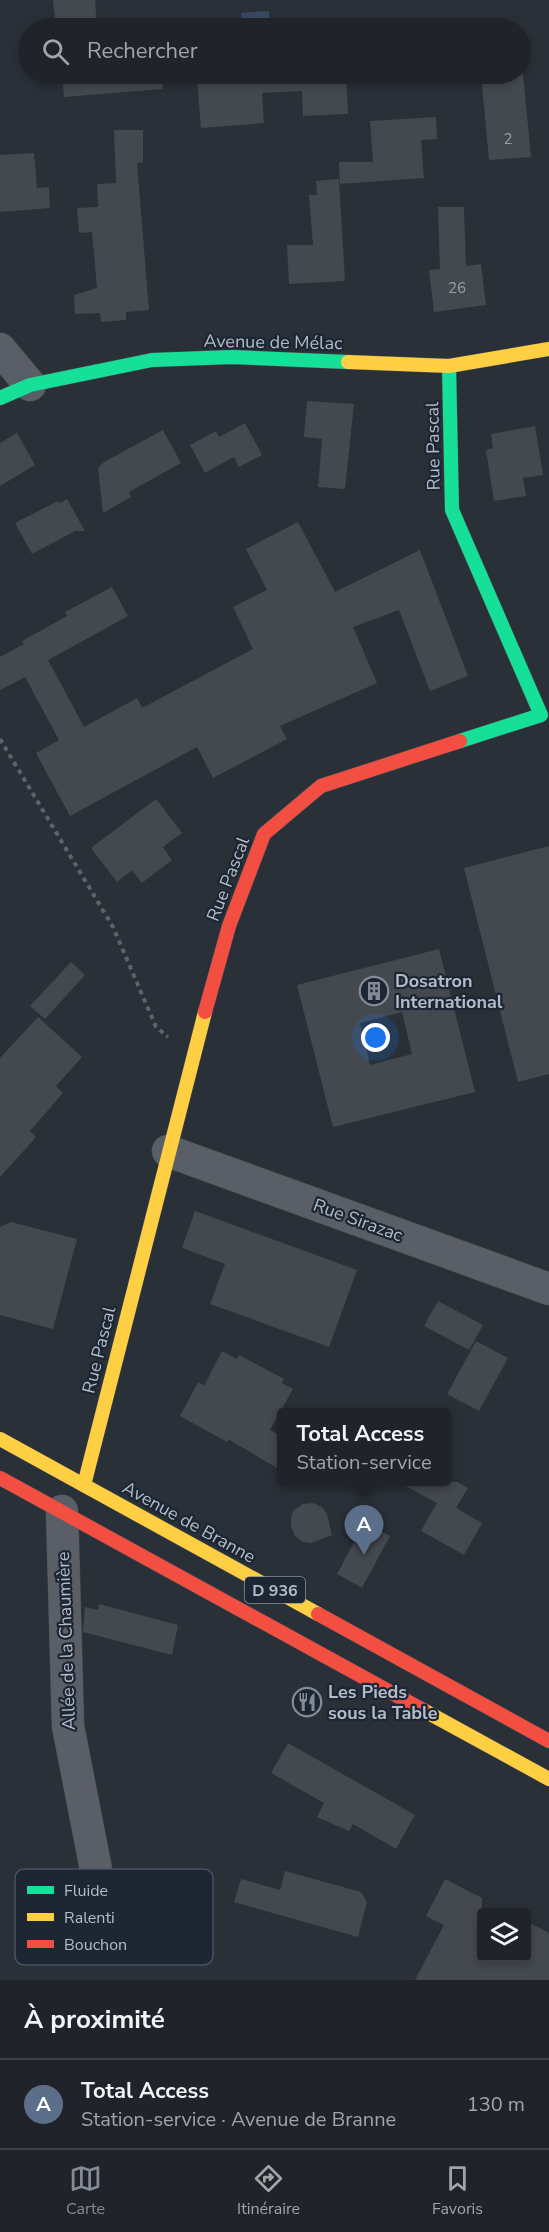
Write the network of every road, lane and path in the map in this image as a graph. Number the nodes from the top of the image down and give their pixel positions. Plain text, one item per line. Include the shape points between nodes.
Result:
1 (0, 349) edge
2 (549, 349) edge
3 (449, 366) junction
4 (30, 385) junction
5 (0, 398) edge
6 (0, 739) edge
7 (192, 1057) junction
8 (168, 1151) junction
9 (549, 1289) edge
10 (0, 1439) edge
11 (0, 1478) edge
12 (84, 1485) junction
13 (62, 1511) junction
14 (549, 1741) edge
15 (549, 1779) edge
16 (96, 1869) edge

1 - 4 street
2 - 3 street, Avenue de Mélac
3 - 4 street, Avenue de Mélac via 232,357 164,360
3 - 7 street, Rue Pascal via 452,510 541,716 321,786 264,834 229,926
4 - 5 street, Avenue de Mélac
6 - 7 path via 113,927 156,1027
7 - 8 street, Rue Pascal
8 - 9 street, Rue Sirazac
8 - 12 street, Rue Pascal
10 - 12 street, Avenue de Branne / D 936
11 - 13 street, D 936
12 - 14 street, Avenue de Branne / D 936
13 - 15 street, D 936
13 - 16 street, Allée de la Chaumière via 68,1726

